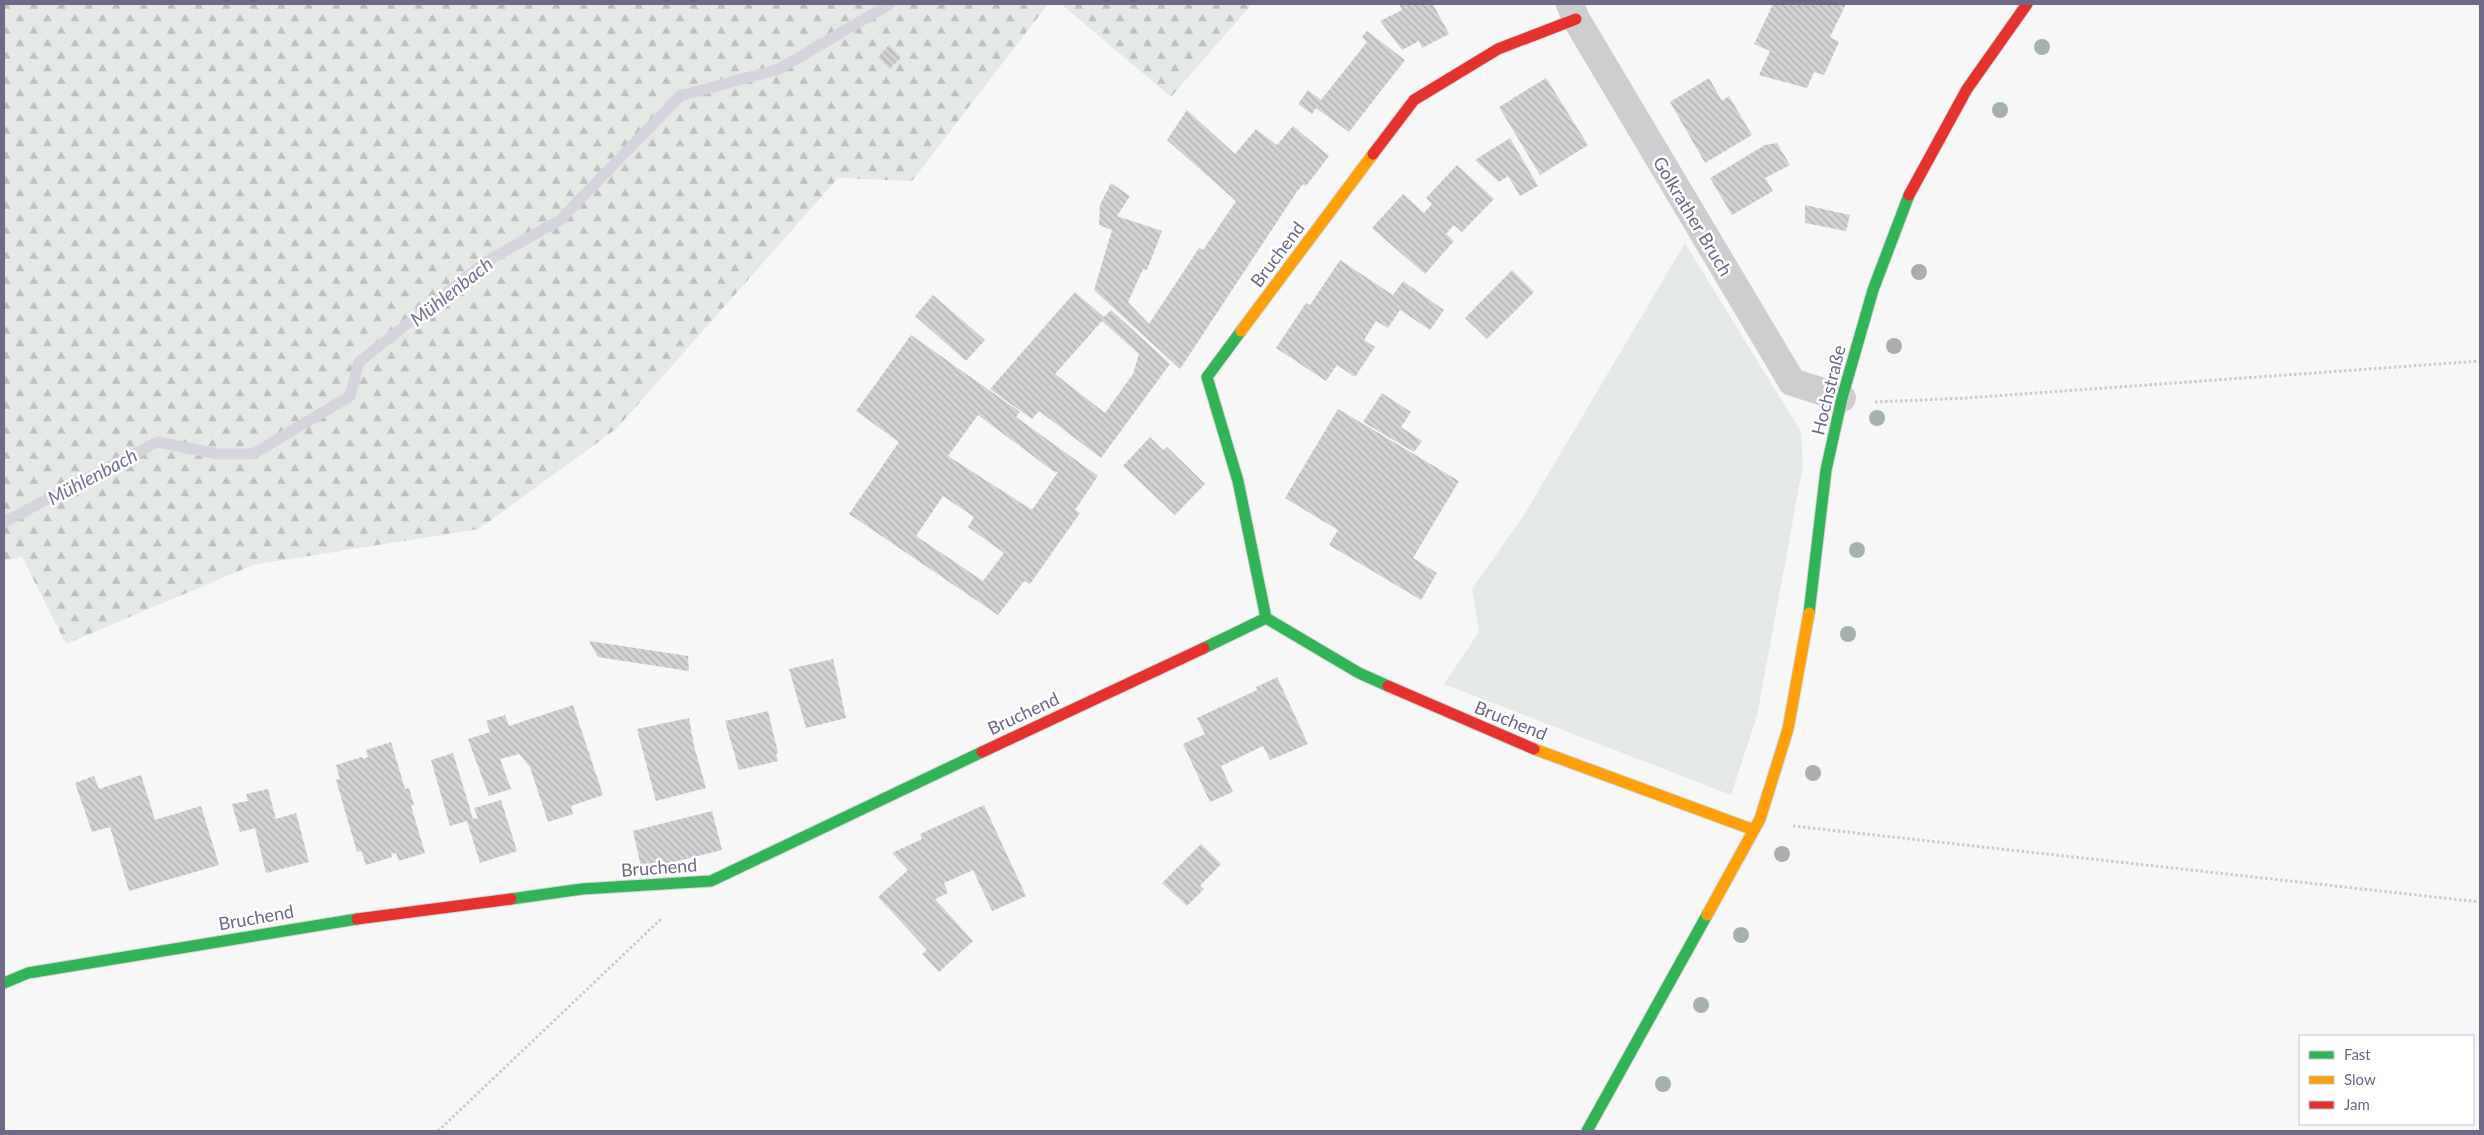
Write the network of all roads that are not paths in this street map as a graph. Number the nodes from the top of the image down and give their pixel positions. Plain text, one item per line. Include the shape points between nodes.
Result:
1 (2027, 4) edge
2 (1573, 12) edge
3 (1842, 398) junction
4 (1266, 618) junction
5 (1754, 830) junction
6 (4, 983) edge
7 (1587, 1131) edge

1 - 3 street, Hochstraße via 1967,89 1904,205 1873,290
2 - 3 street, Golkrather Bruch via 1792,382
2 - 4 street, Bruchend via 1498,49 1414,100 1207,377 1238,481
3 - 5 street, Hochstraße via 1826,470 1807,634 1788,729
4 - 5 street, Bruchend via 1359,673 1510,740
4 - 6 street, Bruchend via 711,881 582,889 320,924 28,973
5 - 7 street, Hochstraße

